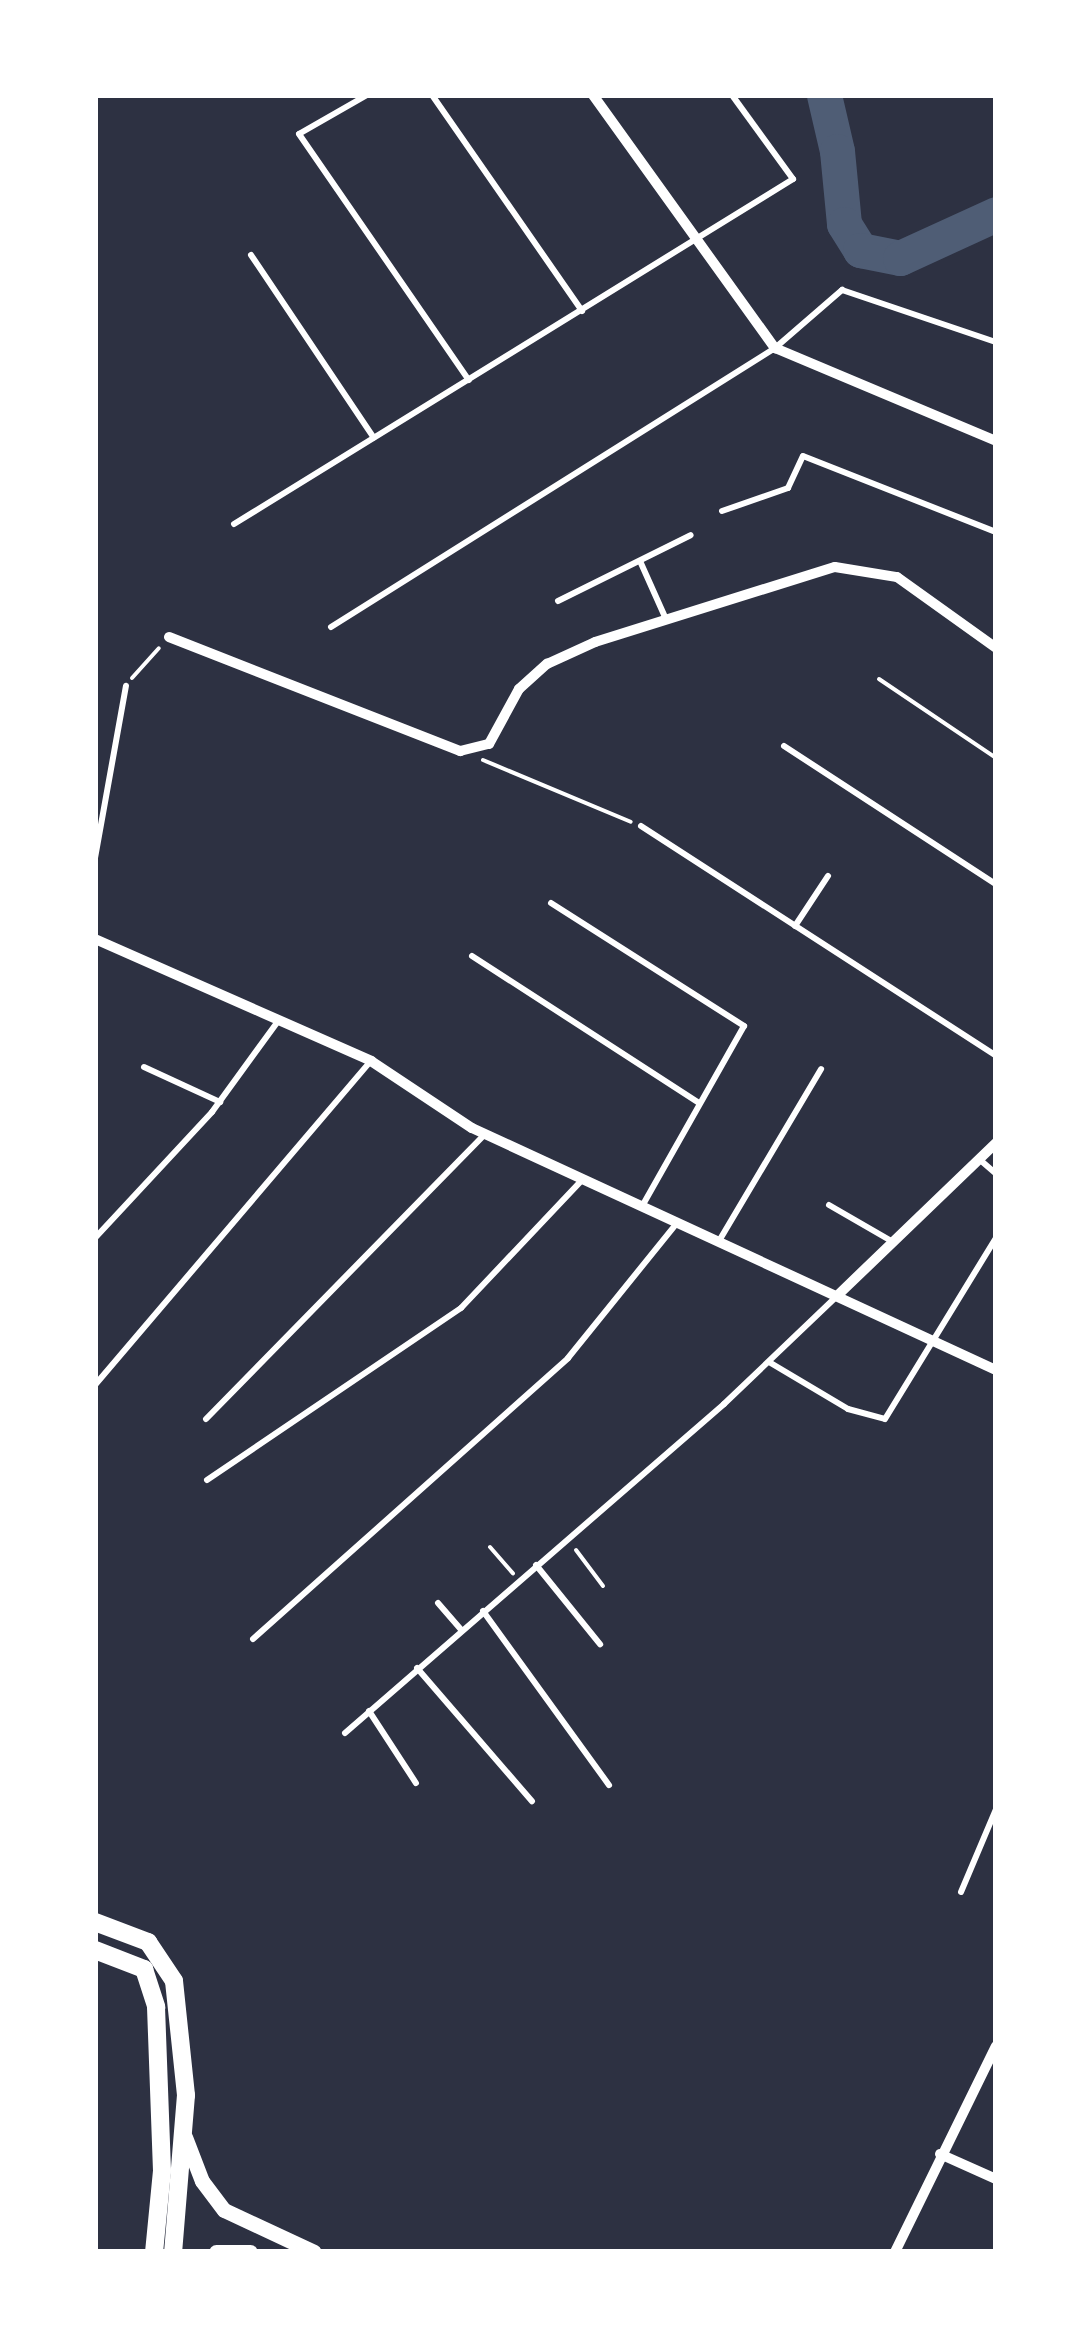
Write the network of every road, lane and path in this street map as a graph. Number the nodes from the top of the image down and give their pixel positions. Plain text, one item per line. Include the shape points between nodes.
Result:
1 (367, 95) edge
2 (432, 95) edge
3 (593, 95) edge
4 (732, 95) edge
5 (698, 240) junction
6 (251, 255) dead end
7 (582, 311) junction
8 (996, 342) edge
9 (775, 348) junction
10 (469, 380) junction
11 (374, 438) junction
12 (996, 441) edge
13 (722, 511) dead end
14 (234, 524) dead end
15 (996, 532) edge
16 (691, 536) dead end
17 (640, 561) junction
18 (558, 602) dead end
19 (667, 620) junction
20 (331, 628) dead end
21 (169, 637) joint
22 (996, 648) edge
23 (878, 679) dead end
24 (126, 686) joint
25 (784, 746) dead end
26 (460, 751) junction
27 (996, 758) edge
28 (641, 826) joint
29 (95, 858) edge
30 (828, 876) dead end
31 (996, 884) edge
32 (551, 904) dead end
33 (795, 926) junction
34 (95, 938) edge
35 (472, 956) dead end
36 (279, 1020) junction
37 (996, 1056) edge
38 (371, 1061) junction
39 (144, 1067) dead end
40 (821, 1069) dead end
41 (220, 1102) junction
42 (700, 1103) junction
43 (485, 1134) junction
44 (996, 1143) edge
45 (979, 1159) junction
46 (996, 1174) edge
47 (583, 1179) junction
48 (829, 1205) dead end
49 (642, 1206) junction
50 (678, 1222) junction
51 (95, 1238) edge
52 (996, 1238) edge
53 (719, 1241) junction
54 (893, 1242) junction
55 (839, 1294) junction
56 (930, 1337) junction
57 (768, 1362) junction
58 (996, 1370) edge
59 (95, 1385) edge
60 (206, 1419) dead end
61 (207, 1480) dead end
62 (567, 1538) junction
63 (490, 1547) dead end
64 (536, 1565) junction
65 (519, 1580) junction
66 (603, 1586) dead end
67 (438, 1602) dead end
68 (482, 1611) junction
69 (461, 1630) junction
70 (253, 1639) dead end
71 (600, 1644) dead end
72 (416, 1668) junction
73 (369, 1710) junction
74 (344, 1732) dead end
75 (416, 1783) dead end
76 (609, 1785) dead end
77 (532, 1801) dead end
78 (996, 1809) edge
79 (961, 1892) dead end
80 (97, 1922) edge
81 (95, 1950) edge
82 (996, 2046) edge
83 (185, 2136) junction
84 (940, 2154) junction
85 (996, 2179) edge
86 (154, 2252) edge
87 (173, 2252) edge
88 (216, 2252) edge
89 (250, 2252) edge
90 (314, 2252) edge
91 (894, 2252) edge

1 - 10 lane via 299,134
2 - 7 lane
3 - 5 street
4 - 5 lane via 793,179
5 - 7 lane
5 - 9 street
6 - 11 lane
7 - 10 lane
8 - 9 lane via 842,290
9 - 12 street
9 - 20 lane
10 - 11 lane
11 - 14 lane
13 - 15 lane via 788,488 803,456
16 - 17 lane
17 - 18 lane
17 - 19 lane
19 - 22 street via 835,567 897,578
19 - 26 street via 547,664 519,689 489,744
21 - 24 path
21 - 26 street
23 - 27 path
24 - 29 lane
25 - 31 lane
26 - 28 path
28 - 33 lane
30 - 33 lane
32 - 42 lane via 744,1026
33 - 37 lane
34 - 36 street
35 - 42 lane
36 - 38 street
36 - 41 lane
38 - 43 street
38 - 59 lane
39 - 41 lane
40 - 53 lane
41 - 51 lane
42 - 49 lane
43 - 47 street
43 - 60 lane
44 - 45 street
45 - 46 lane
45 - 54 street
47 - 49 street
47 - 61 lane via 461,1308
48 - 54 lane
49 - 50 street
50 - 53 street
50 - 70 lane via 568,1358
52 - 56 lane
53 - 55 street
54 - 55 street
55 - 56 street
55 - 57 lane
56 - 57 lane via 886,1418 848,1408
56 - 58 street
57 - 62 lane
62 - 64 lane
62 - 66 path
63 - 65 path
64 - 65 lane
64 - 71 lane
65 - 68 lane
67 - 69 lane
68 - 69 lane
68 - 76 lane
69 - 72 lane
72 - 73 lane
72 - 77 lane
73 - 74 lane
73 - 75 lane
78 - 79 lane
80 - 83 main road via 148,1942 174,1981
81 - 86 main road via 144,1968 156,2007 162,2172
82 - 84 street
83 - 87 main road
83 - 90 street via 202,2182 224,2210
84 - 85 street
84 - 91 street
88 - 89 street

